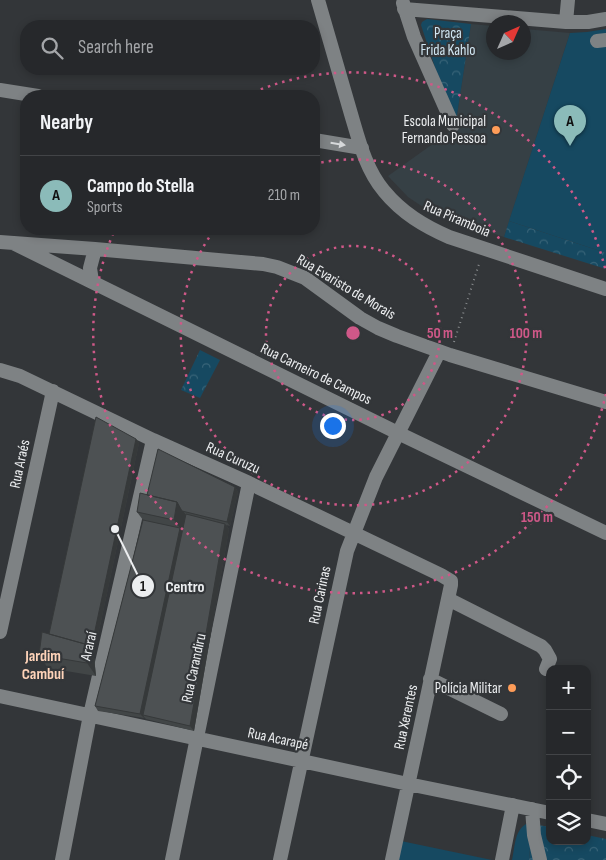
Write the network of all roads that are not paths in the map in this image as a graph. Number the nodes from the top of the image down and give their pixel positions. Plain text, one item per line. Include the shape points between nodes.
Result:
1 (318, 0) edge
2 (568, 0) edge
3 (404, 5) edge
4 (606, 19) edge
5 (566, 22) junction
6 (0, 90) edge
7 (20, 93) edge
8 (453, 125) dead end
9 (320, 141) edge
10 (362, 148) junction
11 (6, 243) edge
12 (88, 248) junction
13 (75, 273) junction
14 (92, 282) junction
15 (606, 289) edge
16 (444, 353) junction
17 (0, 370) edge
18 (53, 391) junction
19 (606, 402) edge
20 (398, 433) junction
21 (153, 440) junction
22 (250, 482) junction
23 (354, 533) junction
24 (606, 533) edge
25 (451, 581) joint
26 (448, 599) junction
27 (0, 632) edge
28 (548, 665) edge
29 (430, 680) junction
30 (0, 696) edge
31 (501, 714) dead end
32 (90, 715) junction
33 (196, 738) junction
34 (301, 761) junction
35 (408, 784) junction
36 (513, 805) junction
37 (532, 809) junction
38 (546, 812) edge
39 (591, 821) edge
40 (606, 824) edge
41 (62, 860) edge
42 (172, 860) edge
43 (280, 860) edge
44 (392, 860) edge
45 (502, 860) edge
46 (540, 860) edge

1 - 10 street, Rua Piramboia
2 - 5 street
3 - 5 street
3 - 8 street via 414,37
4 - 5 street
6 - 7 street
9 -> 10 street
10 - 15 street, Rua Piramboia via 383,190 396,205 431,229
11 - 12 street, Rua Evaristo de Morais
11 - 13 street, Rua Carneiro de Campos
12 - 13 street via 77,256
12 - 14 street
12 - 16 street, Rua Evaristo de Morais via 278,267 305,278 378,328
13 - 14 street, Rua Carneiro de Campos
14 - 20 street, Rua Carneiro de Campos
16 - 19 street, Rua Evaristo de Morais
16 - 20 street, Rua Carinas
17 - 18 street, Rua Curuzu
18 - 21 street, Rua Curuzu
18 - 27 street, Rua Araés
20 - 23 street, Rua Carinas
20 - 24 street, Rua Carneiro de Campos
21 - 22 street, Rua Curuzu
21 - 32 street, Araraí
22 - 23 street, Rua Curuzu
22 - 33 street, Rua Carandiru
23 - 25 street, Rua Curuzu
23 - 34 street, Rua Carinas via 346,551
25 - 26 street, Rua Xerentes
26 - 28 street via 541,646 550,659
26 - 29 street, Rua Xerentes
29 - 31 street
29 - 35 street, Rua Xerentes
30 - 32 street, Rua Acarapé
32 - 33 street, Rua Acarapé
32 - 41 street, Araraí
33 - 34 street, Rua Acarapé
33 - 42 street, Rua Carandiru
34 - 35 street, Rua Acarapé
34 - 43 street, Rua Carinas
35 - 36 street, Rua Acarapé
35 - 44 street, Rua Xerentes
36 - 37 street, Rua Acarapé
36 - 45 street
37 - 38 street, Rua Acarapé
37 - 46 street
39 - 40 street

